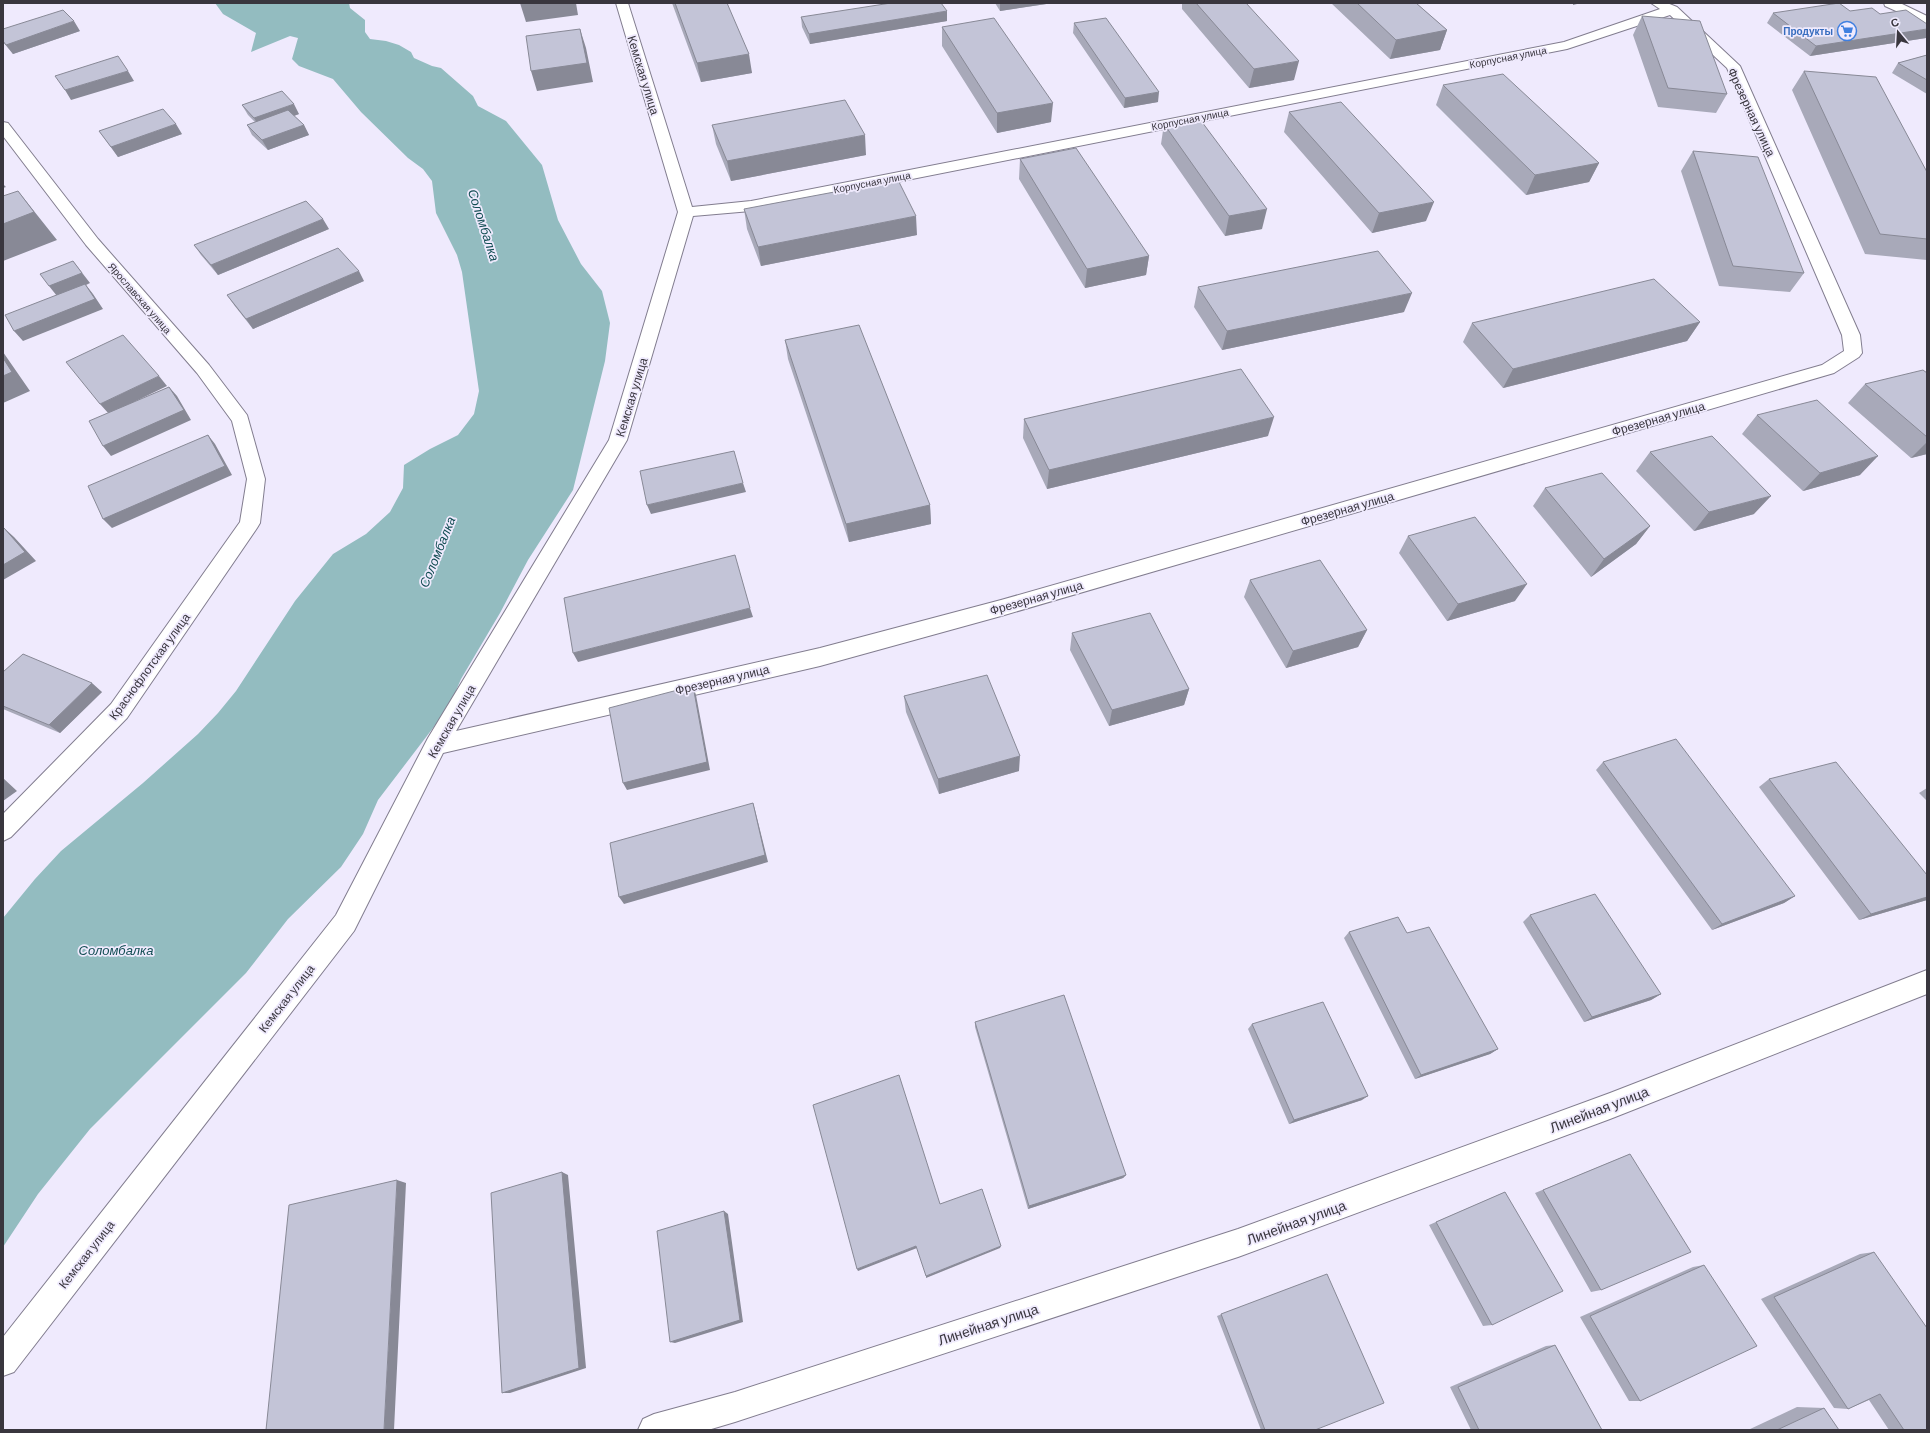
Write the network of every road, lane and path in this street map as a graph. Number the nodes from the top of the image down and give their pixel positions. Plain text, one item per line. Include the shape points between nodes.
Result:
1 (622, 3) edge
2 (1890, 3) edge
3 (1672, 5) edge
4 (1927, 21) edge
5 (3, 126) edge
6 (686, 212) junction
7 (256, 480) joint
8 (436, 745) junction
9 (3, 830) edge
10 (1927, 982) edge
11 (3, 1361) edge
12 (654, 1430) edge

1 - 6 street, Кемская улица
2 - 4 street
3 - 6 street, Корпусная улица via 1567,45 752,206
3 - 8 street, Фрезерная улица via 1733,66 1851,335 1853,353 1828,369 820,657
5 - 7 street, Ярославская улица via 92,242 202,369 241,420
6 - 8 street, Кемская улица via 618,440
7 - 9 street, Краснофлотская улица via 250,523 119,710
8 - 11 street, Кемская улица via 345,923
10 - 12 street, Линейная улица via 1610,1106 1238,1243 743,1404

